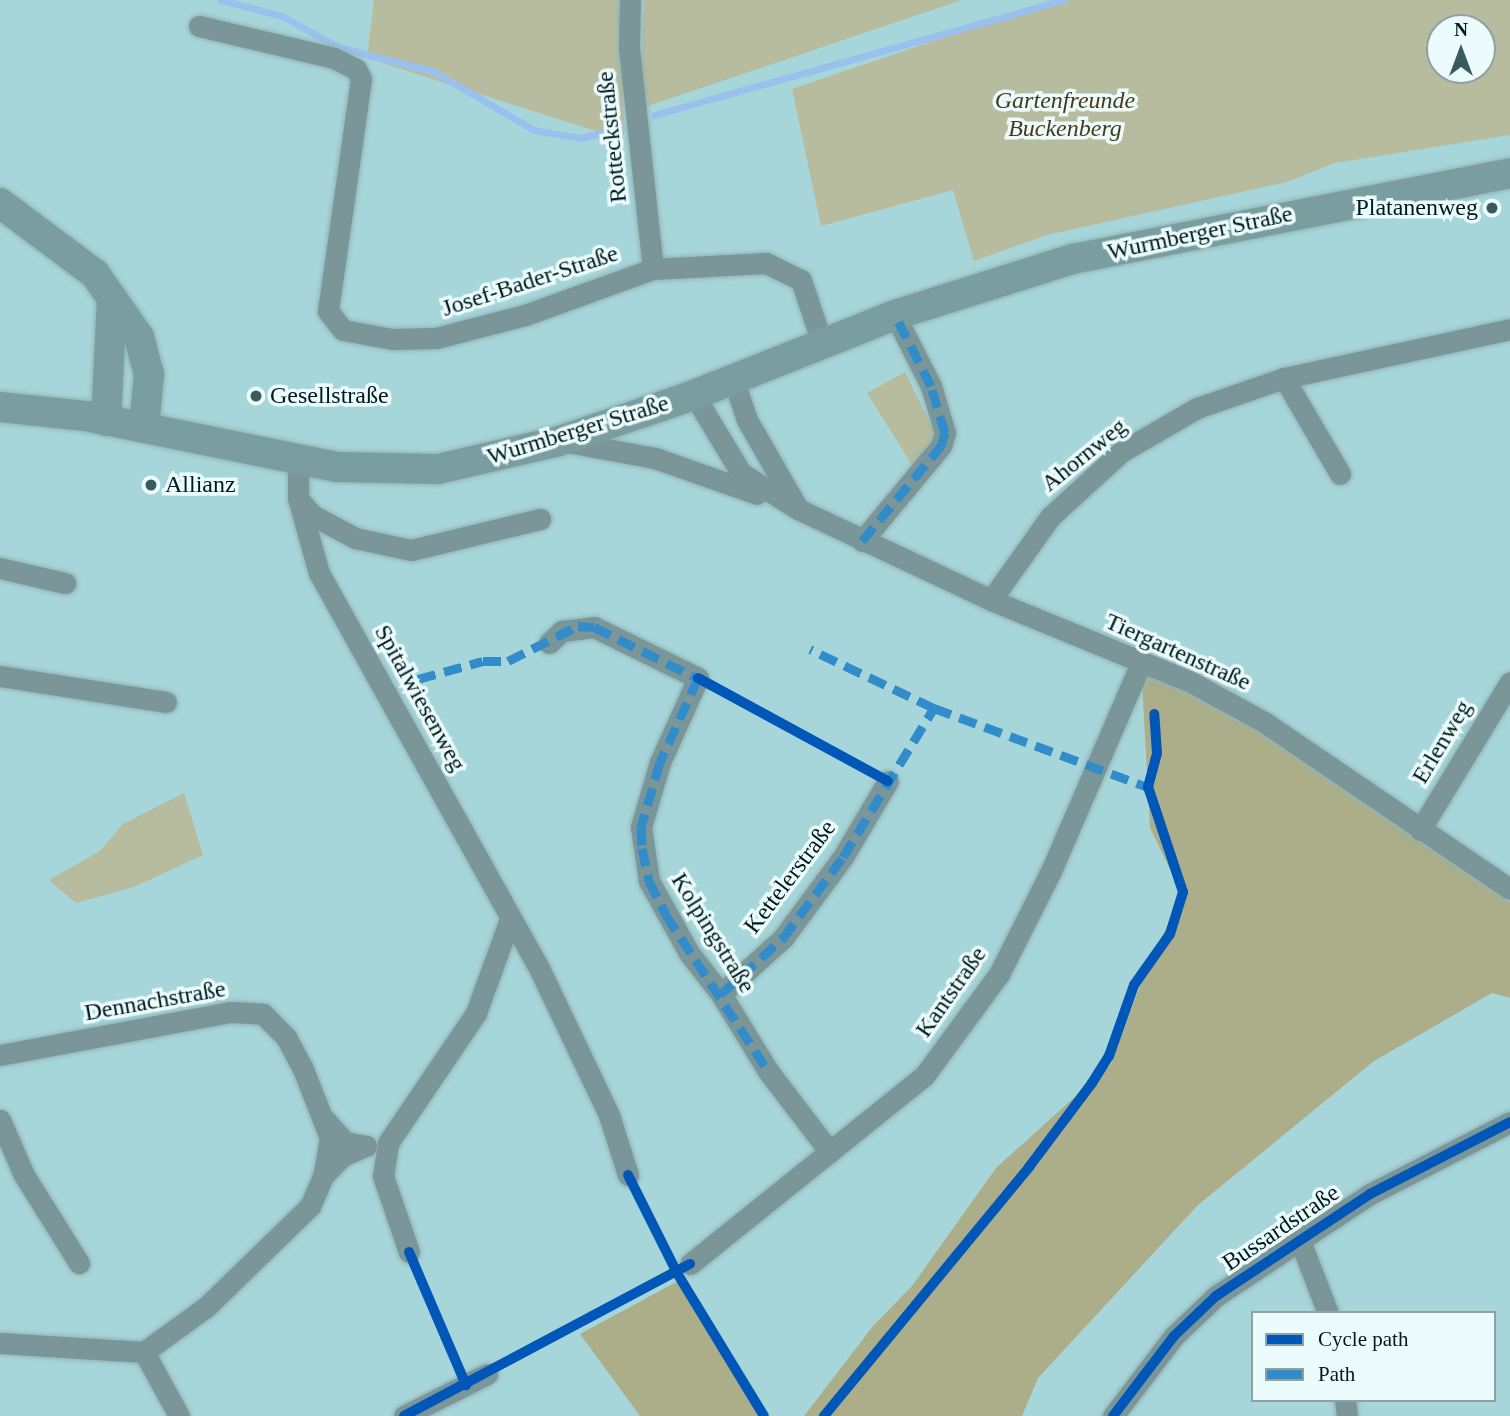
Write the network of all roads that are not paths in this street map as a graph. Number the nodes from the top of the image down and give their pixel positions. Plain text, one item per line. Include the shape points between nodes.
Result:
1 (629, 0) edge
2 (199, 26) dead end
3 (1510, 173) edge
4 (0, 202) edge
5 (653, 269) junction
6 (112, 300) junction
7 (895, 315) junction
8 (1510, 329) edge
9 (822, 343) junction
10 (733, 378) junction
11 (1284, 378) junction
12 (694, 395) junction
13 (0, 407) edge
14 (106, 421) junction
15 (144, 428) junction
16 (559, 441) junction
17 (298, 461) junction
18 (1340, 474) dead end
19 (298, 498) junction
20 (798, 509) junction
21 (540, 519) dead end
22 (862, 541) junction
23 (0, 568) edge
24 (65, 583) dead end
25 (991, 600) junction
26 (549, 643) dead end
27 (1141, 663) junction
28 (0, 676) edge
29 (1510, 682) edge
30 (166, 702) dead end
31 (888, 781) dead end
32 (1420, 830) junction
33 (1510, 889) edge
34 (510, 919) junction
35 (721, 995) junction
36 (0, 1055) edge
37 (323, 1119) junction
38 (0, 1120) edge
39 (1510, 1122) edge
40 (395, 1131) junction
41 (366, 1146) junction
42 (830, 1152) junction
43 (628, 1175) dead end
44 (323, 1176) junction
45 (1299, 1238) junction
46 (409, 1252) dead end
47 (79, 1263) dead end
48 (690, 1264) dead end
49 (1327, 1311) edge
50 (0, 1343) edge
51 (144, 1352) junction
52 (487, 1374) dead end
53 (178, 1416) edge
54 (404, 1416) edge
55 (1113, 1416) edge

1 - 5 street, Rotteckstraße via 629,48
2 - 5 street, Josef-Bader-Straße via 334,58 356,69 361,79 328,311 343,330 392,340 471,332
3 - 7 main road, Wurmberger Straße via 1073,259
4 - 6 main road via 73,253 95,274
5 - 9 street, Josef-Bader-Straße via 729,262 782,267 801,280
6 - 14 main road
6 - 15 main road via 139,337 146,362
7 - 9 main road, Wurmberger Straße
7 - 22 street via 931,386 945,433 941,446
8 - 11 street, Ahornweg
9 - 10 main road, Wurmberger Straße
10 - 12 main road, Wurmberger Straße
10 - 20 street via 747,420
11 - 18 street
11 - 25 street, Ahornweg via 1197,408 1121,452 1050,517
12 - 16 main road, Wurmberger Straße
12 - 20 street, Tiergartenstraße via 741,473
13 - 14 main road, Wurmberger Straße
14 - 15 main road, Wurmberger Straße
15 - 17 main road, Wurmberger Straße
16 - 17 main road, Wurmberger Straße via 438,469 385,471
16 - 20 street, Tiergartenstraße via 656,458
17 - 19 street, Spitalwiesenweg
19 - 21 street via 312,515 355,538 411,550
19 - 34 street, Spitalwiesenweg via 319,573
20 - 22 street, Tiergartenstraße
22 - 25 street, Tiergartenstraße
23 - 24 street
25 - 27 street, Tiergartenstraße
26 - 35 street, Kolpingstraße via 562,631 594,627 698,678 660,762 641,827 642,848 649,881 666,915
27 - 32 street, Tiergartenstraße via 1191,682 1264,722
27 - 42 street, Kantstraße via 1051,871 999,974 923,1076
28 - 30 street
29 - 32 street, Erlenweg
31 - 35 street, Kettelerstraße via 843,857 783,939
32 - 33 street, Tiergartenstraße
34 - 40 street via 476,1013
34 - 43 street, Spitalwiesenweg via 538,966 610,1115
35 - 42 street, Kolpingstraße via 768,1071
36 - 37 street, Dennachstraße via 230,1012 263,1014 286,1037
37 - 41 street via 345,1142
37 - 44 street, Dennachstraße via 330,1138
38 - 47 street via 24,1175
39 - 45 street, Bussardstraße via 1370,1194
40 - 41 street
40 - 46 street via 388,1143 383,1176
41 - 44 street via 342,1156
42 - 48 street, Kantstraße
44 - 51 street, Dennachstraße via 310,1206 237,1278
45 - 49 street
45 - 55 street, Bussardstraße via 1216,1296 1174,1336
50 - 51 street
51 - 53 street
52 - 54 street

